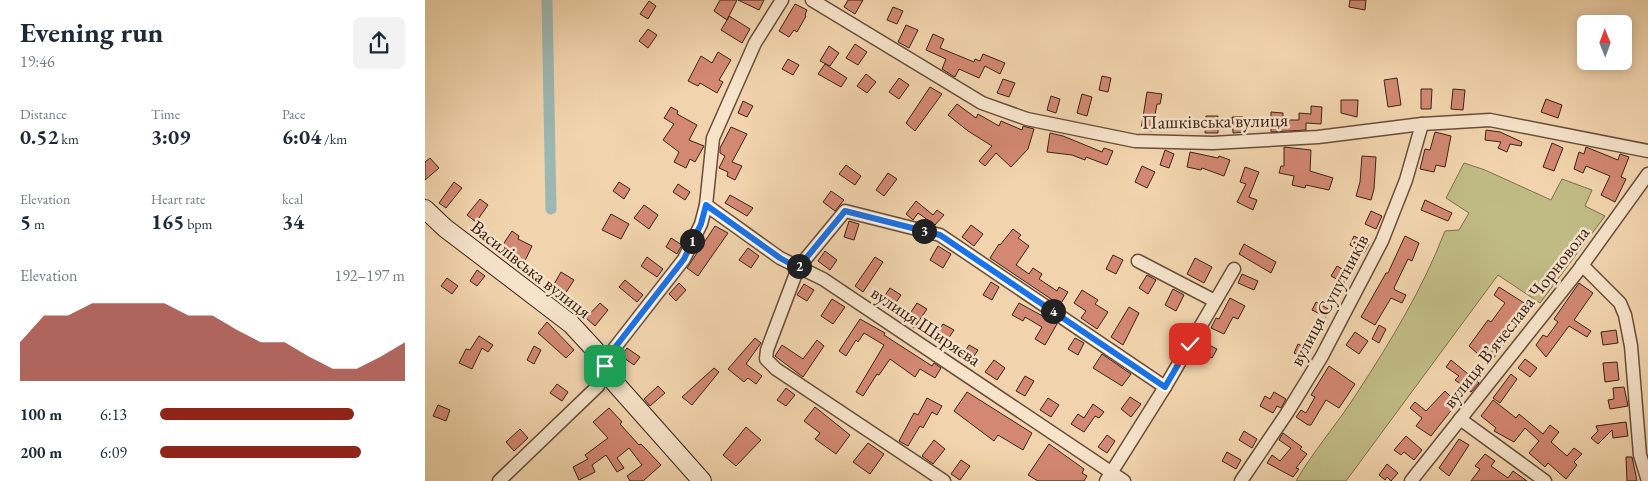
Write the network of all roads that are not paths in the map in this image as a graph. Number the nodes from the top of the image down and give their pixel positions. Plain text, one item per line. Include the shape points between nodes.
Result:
1 (783, 0) edge
2 (812, 0) edge
3 (1422, 124) junction
4 (1648, 151) edge
5 (1648, 174) edge
6 (706, 205) junction
7 (425, 209) edge
8 (1138, 261) dead end
9 (1582, 265) junction
10 (798, 268) junction
11 (1234, 269) dead end
12 (1215, 301) junction
13 (605, 366) junction
14 (1165, 387) junction
15 (1461, 419) junction
16 (1108, 477) edge
17 (499, 481) edge
18 (702, 481) edge
19 (944, 481) edge
20 (1123, 481) edge
21 (1241, 481) edge
22 (1411, 481) edge
23 (1545, 481) edge
24 (1648, 481) edge

1 - 6 street via 755,43 713,138
2 - 3 street, Пашківська вулиця via 982,103 1027,119 1073,130 1135,142 1213,143 1318,137
3 - 4 street, Пашківська вулиця via 1490,120
3 - 21 street, вулиця Супутників via 1406,180 1382,241 1322,356
5 - 9 street, вулиця Вʼячеслава Чорновола
6 - 10 street, вулиця Ширяєва
6 - 13 street via 701,224 684,259 613,350
7 - 13 street, Василівська вулиця via 445,228 571,324
8 - 12 street
9 - 15 street, вулиця Вʼячеслава Чорновола
9 - 24 street via 1620,303 1625,315 1631,346 1640,455
10 - 14 street via 845,211 940,235
10 - 16 street, вулиця Ширяєва via 823,279
10 - 19 street via 766,359 776,369
11 - 12 street
12 - 14 street
13 - 17 street via 598,386
13 - 18 street, Василівська вулиця via 615,384
14 - 16 street
15 - 22 street, вулиця Вʼячеслава Чорновола
15 - 23 street
16 - 20 street, вулиця Ширяєва

